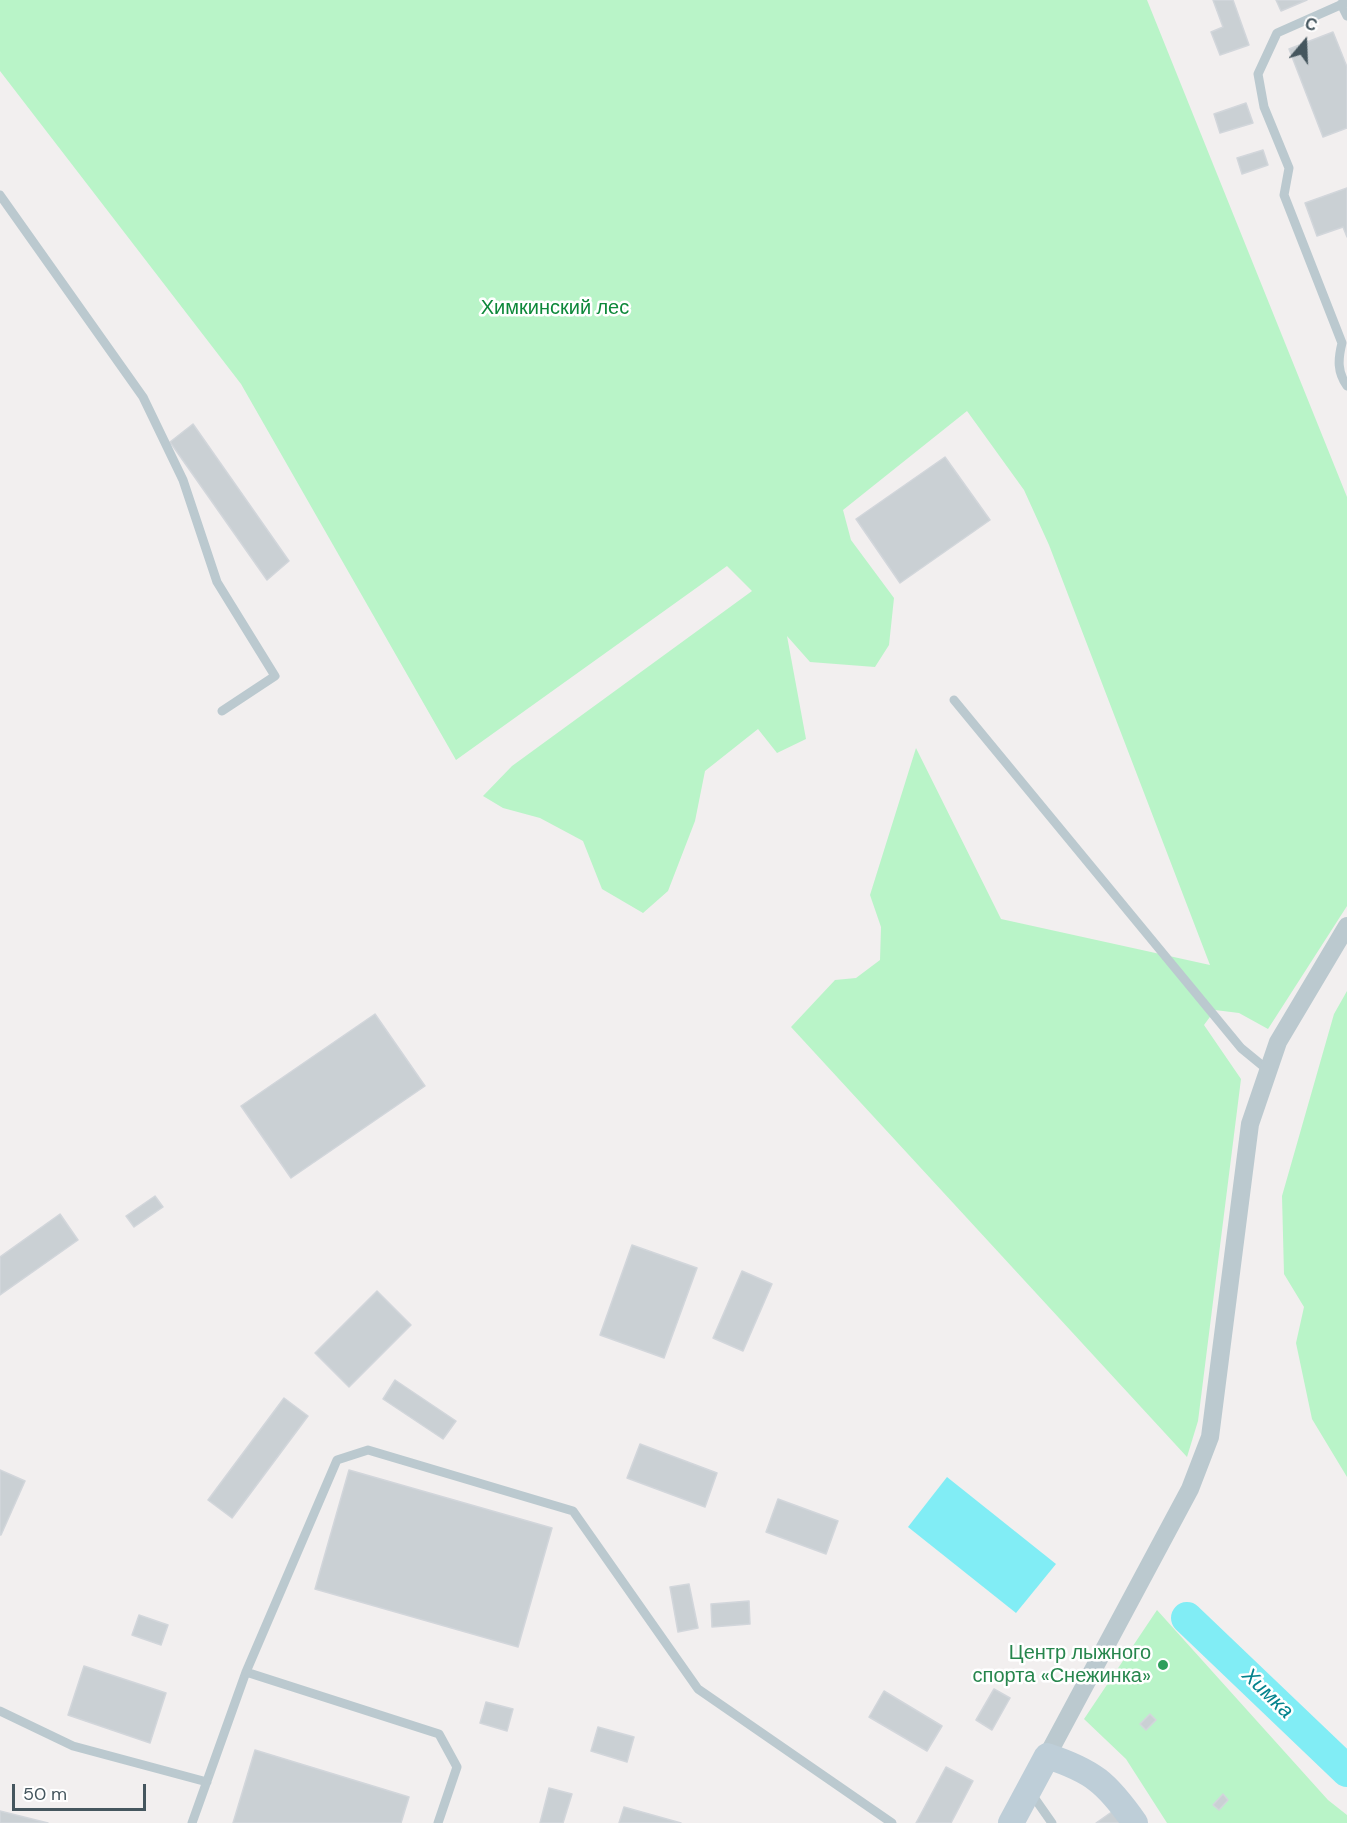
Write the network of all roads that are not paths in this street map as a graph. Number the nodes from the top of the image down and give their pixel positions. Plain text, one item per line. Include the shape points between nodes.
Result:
1 (1344, 3) edge
2 (1347, 16) edge
3 (0, 195) edge
4 (1347, 386) edge
5 (954, 700) dead end
6 (222, 711) dead end
7 (1347, 926) edge
8 (1269, 1071) junction
9 (246, 1672) junction
10 (0, 1711) edge
11 (1047, 1756) junction
12 (207, 1782) junction
13 (1029, 1789) junction
14 (192, 1823) edge
15 (438, 1823) edge
16 (892, 1823) edge
17 (1011, 1823) edge
18 (1052, 1823) edge
19 (1135, 1823) edge

1 - 2 lane
1 - 4 lane via 1277,33 1258,74 1264,107 1289,168 1284,195 1342,343 1338,359 1341,379
3 - 6 lane via 143,397 183,480 217,582 275,676
5 - 8 lane via 1241,1048
7 - 8 street via 1278,1042
8 - 11 street via 1250,1124 1210,1437 1190,1489
9 - 12 lane
9 - 15 lane via 439,1734 457,1767
9 - 16 lane via 337,1460 368,1450 573,1512 698,1689
10 - 12 lane via 73,1746
11 - 13 street
11 - 19 street via 1079,1767 1108,1787
12 - 14 lane
13 - 17 street
13 - 18 lane

